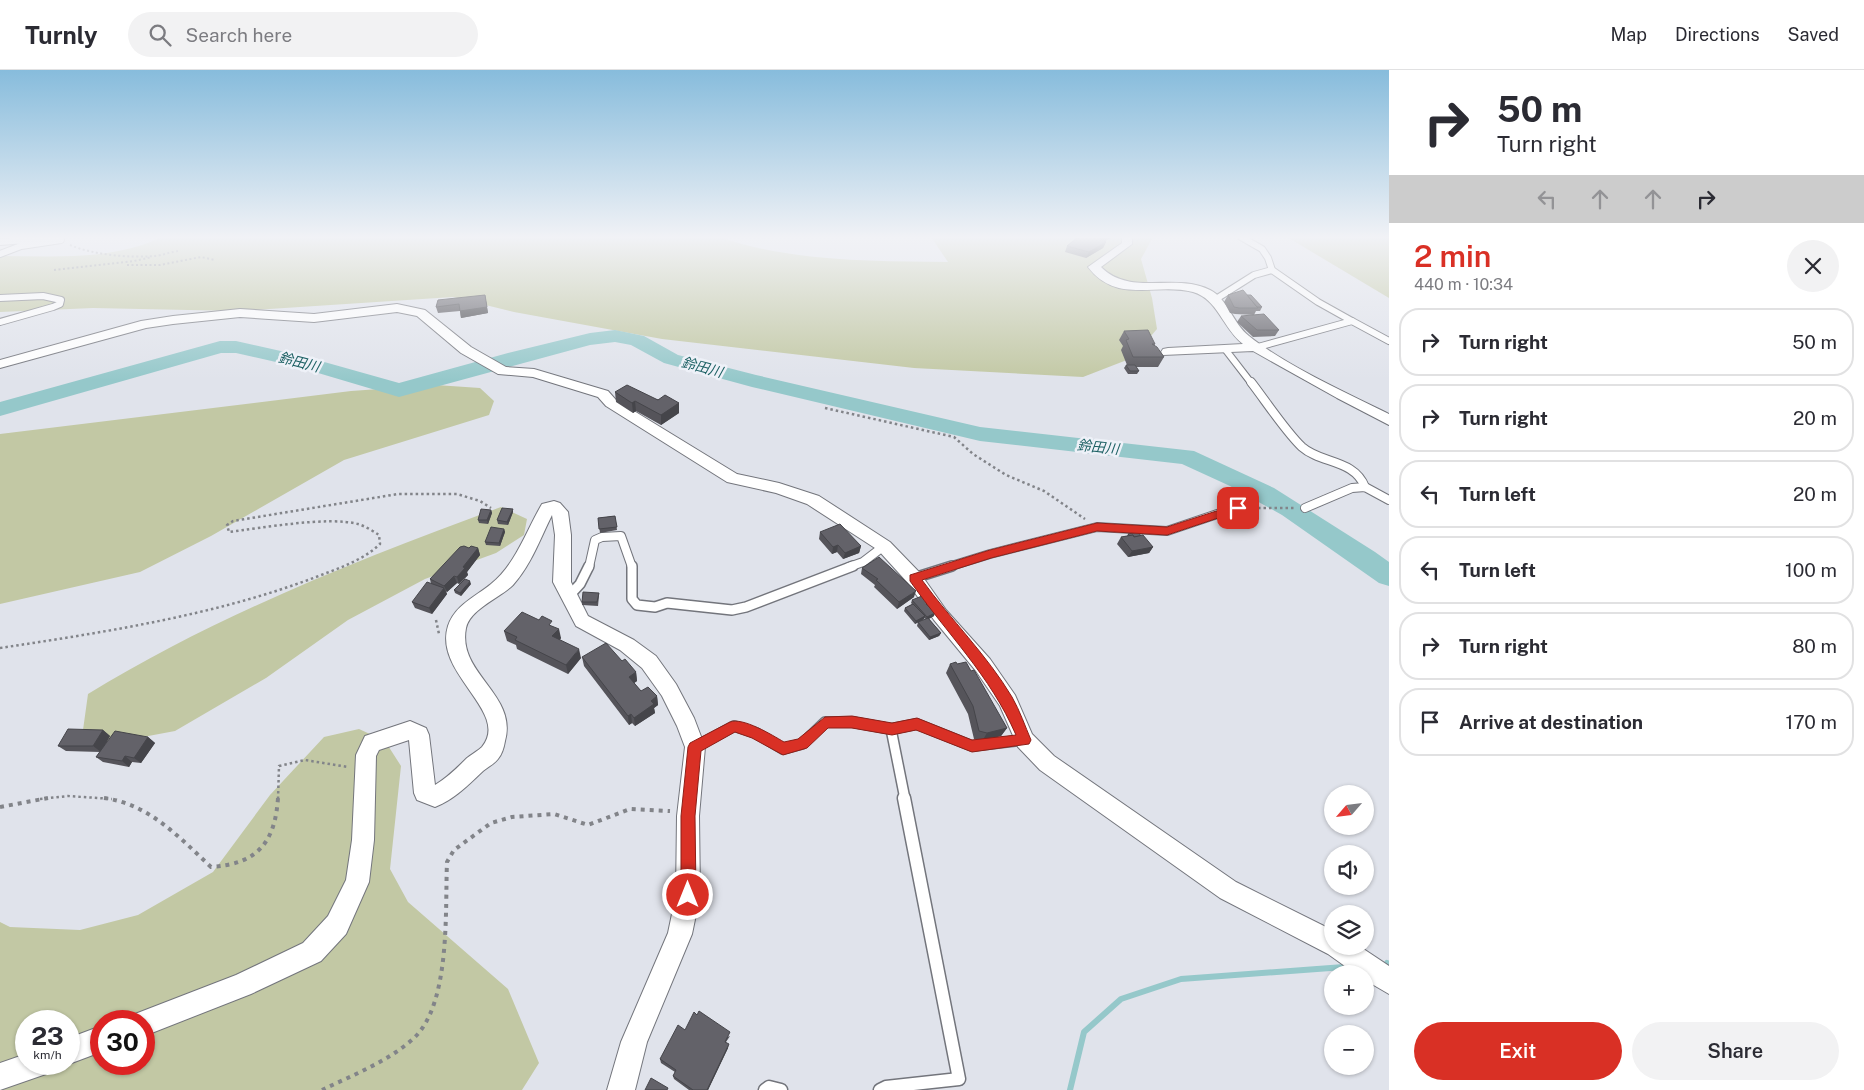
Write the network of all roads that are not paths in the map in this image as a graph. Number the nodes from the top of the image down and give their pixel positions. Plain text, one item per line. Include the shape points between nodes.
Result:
1 (1125, 285) edge
2 (1238, 285) edge
3 (1293, 285) edge
4 (1233, 288) junction
5 (1241, 292) edge
6 (0, 298) edge
7 (1216, 299) junction
8 (1352, 321) junction
9 (0, 322) edge
10 (1389, 341) edge
11 (1258, 347) junction
12 (1225, 349) junction
13 (1168, 352) dead end
14 (0, 364) edge
15 (1389, 420) edge
16 (1365, 487) junction
17 (1389, 500) edge
18 (1238, 508) road end
19 (1305, 508) road end
20 (884, 546) junction
21 (914, 578) junction
22 (568, 597) junction
23 (892, 729) junction
24 (1025, 740) junction
25 (694, 747) junction
26 (1324, 939) edge
27 (1350, 955) edge
28 (1389, 981) edge
29 (155, 1019) edge
30 (15, 1072) edge
31 (0, 1077) edge
32 (621, 1090) edge
33 (765, 1090) edge
34 (781, 1090) edge
35 (880, 1090) edge

1 - 7 street via 1184,288 1203,291
2 - 4 lane
3 - 8 lane
4 - 5 lane
4 - 7 lane
6 - 9 lane via 43,296 61,300 53,308
7 - 11 street via 1228,322 1243,338
8 - 10 lane
8 - 11 lane
11 - 12 street
11 - 15 street via 1339,395
12 - 13 street
12 - 16 lane via 1302,447 1313,455 1352,469 1364,481
14 - 20 street via 144,324 240,313 314,318 397,308 421,313 466,350 503,371 534,373 603,394 611,403 732,478 779,488 813,500
16 - 17 lane
16 - 19 lane via 1352,488
18 - 21 lane via 1167,531 1097,527 990,554
20 - 21 street
20 - 22 lane via 863,562 732,610 667,603 655,607 637,606 632,599 633,569 624,538 602,537 594,540 590,568 581,586
21 - 24 street via 940,615 984,665 1008,702
22 - 25 street via 582,621 627,645 649,662 669,690 687,724
22 - 29 street via 562,582 560,512 554,507 548,508 525,556 500,586 464,614 457,626 454,644 462,668 493,705 499,721 492,750 453,788 435,797 425,792 419,735 410,730 372,743 366,755 363,840 357,882 337,925 312,952 242,985
23 - 24 lane via 917,724 972,746
23 - 25 lane via 852,722 825,722 802,744 783,749 734,726
23 - 35 lane via 959,1079
24 - 26 street via 1047,763 1228,890
25 - 32 street via 688,812 688,895 680,934 634,1042
27 - 28 street
30 - 31 street
33 - 34 lane

